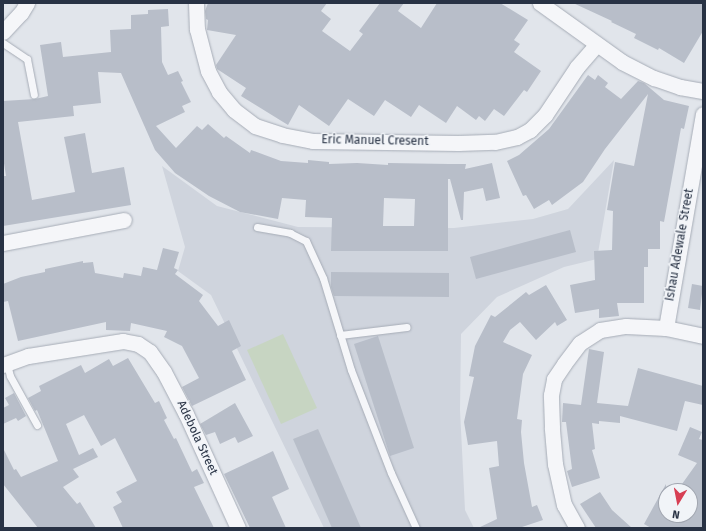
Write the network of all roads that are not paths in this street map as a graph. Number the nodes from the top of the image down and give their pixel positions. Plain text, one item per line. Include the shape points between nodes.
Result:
1 (27, 3) edge
2 (196, 3) edge
3 (540, 3) edge
4 (3, 32) edge
5 (3, 43) edge
6 (596, 45) junction
7 (703, 91) edge
8 (34, 94) dead end
9 (703, 114) edge
10 (124, 220) dead end
11 (257, 226) dead end
12 (3, 243) edge
13 (407, 327) dead end
14 (666, 328) junction
15 (340, 335) junction
16 (703, 336) edge
17 (5, 364) edge
18 (37, 425) dead end
19 (238, 528) edge
20 (416, 528) edge
21 (577, 528) edge

1 - 4 street
2 - 6 street, Eric Manuel Cresent via 197,29 208,71 219,92 234,110 255,126 313,141 458,143 495,142 517,137 530,130 545,115 577,67
3 - 6 street
5 - 8 lane via 27,59
6 - 7 street via 654,78 680,87
9 - 14 street, Ishau Adewale Street
10 - 12 street
11 - 15 lane via 290,233 306,241 323,278
13 - 15 lane
14 - 16 street
14 - 21 street via 626,326 600,330 580,343 554,379 551,395 555,464 564,505
15 - 20 lane via 388,465
17 - 18 lane
17 - 19 street, Adebola Street via 28,356 123,340 138,344 150,352 164,372 186,414

